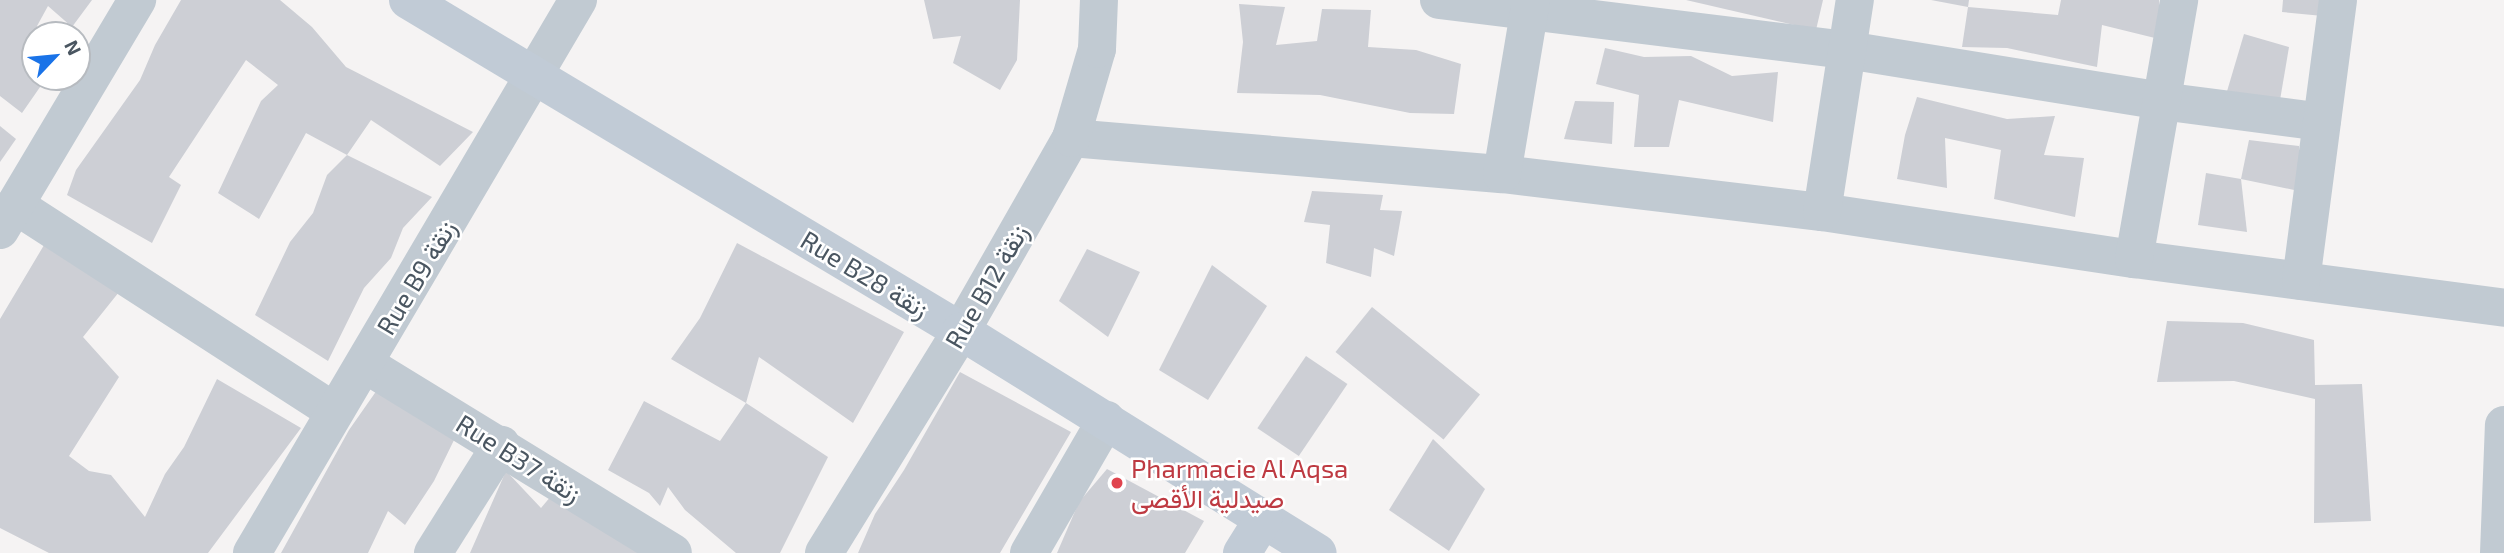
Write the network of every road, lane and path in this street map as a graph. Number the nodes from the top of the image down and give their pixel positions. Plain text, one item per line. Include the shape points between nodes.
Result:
1 (137, 0) edge
2 (408, 0) edge
3 (578, 0) edge
4 (1099, 0) edge
5 (1438, 0) edge
6 (1855, 0) edge
7 (2179, 0) edge
8 (2338, 0) edge
9 (1530, 6) edge
10 (1847, 50) junction
11 (535, 78) junction
12 (2161, 100) junction
13 (2322, 122) junction
14 (1071, 138) junction
15 (1502, 174) junction
16 (1822, 212) junction
17 (7, 217) edge
18 (2134, 259) junction
19 (2301, 281) junction
20 (2504, 308) edge
21 (961, 331) junction
22 (365, 363) junction
23 (334, 411) junction
24 (1106, 420) junction
25 (2504, 425) edge
26 (501, 445) junction
27 (1263, 519) junction
28 (252, 553) edge
29 (433, 553) edge
30 (673, 553) edge
31 (824, 553) edge
32 (1029, 553) edge
33 (1242, 553) edge
34 (1318, 553) edge
35 (2499, 553) edge

1 - 17 street
2 - 11 street, Rue B28 زنقة
3 - 11 street, Rue B9 زنقة
4 - 14 street, Rue B12 زنقة via 1097,49
5 - 9 street
6 - 10 street
7 - 12 street
8 - 13 street
9 - 10 street
9 - 15 street
10 - 12 street
10 - 16 street
11 - 21 street, Rue B28 زنقة
11 - 22 street, Rue B9 زنقة
12 - 13 street
12 - 18 street
13 - 19 street
14 - 15 street
14 - 21 street, Rue B12 زنقة
15 - 16 street
16 - 18 street
17 - 23 street
18 - 19 street
19 - 20 street
21 - 24 street, Rue B28 زنقة
21 - 31 street, Rue B12 زنقة
22 - 23 street, Rue B9 زنقة
22 - 26 street, Rue B37 زنقة
23 - 28 street, Rue B9 زنقة
24 - 27 street, Rue B28 زنقة
24 - 32 street
25 - 35 street
26 - 29 street
26 - 30 street, Rue B37 زنقة
27 - 33 street
27 - 34 street, Rue B28 زنقة

